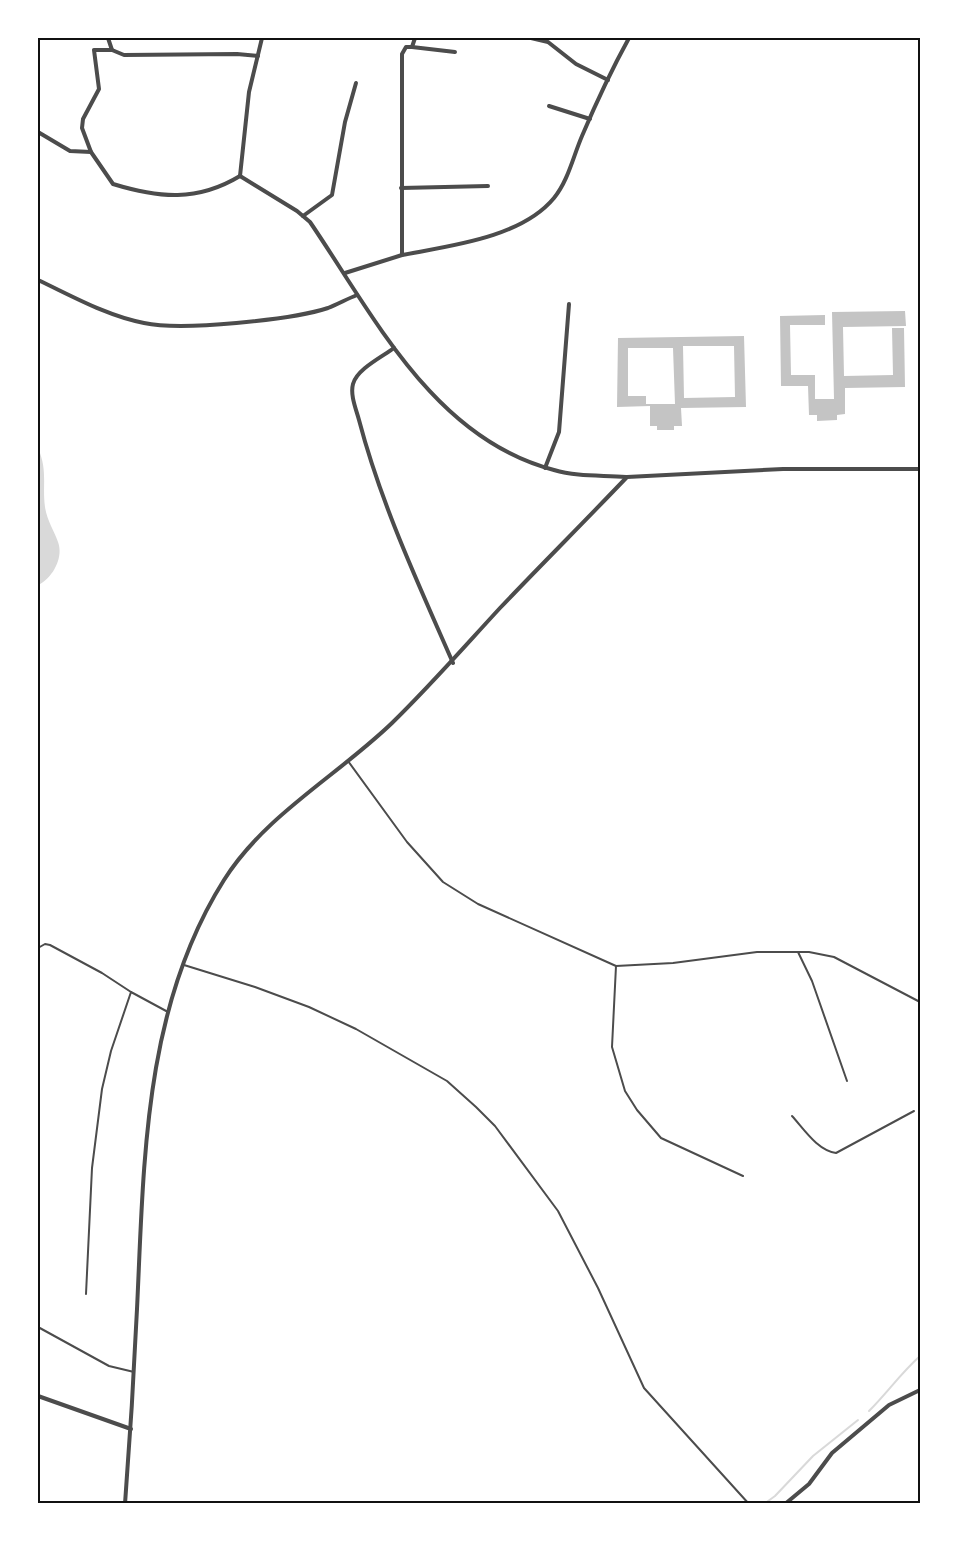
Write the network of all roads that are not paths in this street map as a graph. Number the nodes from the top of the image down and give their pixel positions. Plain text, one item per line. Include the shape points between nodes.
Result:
1 (108, 38) edge
2 (262, 38) edge
3 (415, 38) edge
4 (531, 38) edge
5 (630, 38) edge
6 (412, 46) junction
7 (112, 50) junction
8 (455, 52) dead end
9 (258, 56) junction
10 (608, 80) junction
11 (356, 83) dead end
12 (549, 106) dead end
13 (590, 119) junction
14 (38, 132) edge
15 (91, 152) junction
16 (240, 176) junction
17 (488, 186) dead end
18 (401, 188) junction
19 (303, 216) junction
20 (402, 255) junction
21 (345, 273) junction
22 (38, 280) edge
23 (357, 295) junction
24 (569, 304) dead end
25 (394, 348) junction
26 (545, 468) junction
27 (921, 470) edge
28 (627, 477) junction
29 (453, 663) junction
30 (348, 761) junction
31 (38, 948) edge
32 (798, 951) junction
33 (184, 965) junction
34 (616, 966) junction
35 (131, 992) junction
36 (921, 1002) edge
37 (168, 1012) junction
38 (847, 1081) dead end
39 (914, 1111) dead end
40 (792, 1116) dead end
41 (743, 1176) dead end
42 (86, 1294) dead end
43 (38, 1327) edge
44 (134, 1372) junction
45 (921, 1390) edge
46 (38, 1396) edge
47 (131, 1429) junction
48 (125, 1503) edge
49 (749, 1503) edge
50 (785, 1503) edge

1 - 7 street
2 - 9 street
3 - 6 street
4 - 10 street via 548,42 576,64
5 - 10 street
6 - 8 street
6 - 18 street via 402,54
7 - 9 street via 124,54
7 - 15 street via 94,50 99,89 82,128
9 - 16 street via 249,92
10 - 13 street
11 - 19 street via 332,195
12 - 13 street
13 - 20 street via 562,187 552,201 533,215 513,227 466,243
14 - 15 street via 70,151
15 - 16 street via 110,182 152,194 210,191
16 - 19 street
17 - 18 street
18 - 20 street
19 - 21 street
20 - 21 street
21 - 23 street
22 - 23 street via 99,309 161,326 310,312
23 - 25 street
24 - 26 street via 559,432
25 - 26 street via 455,419
25 - 29 street via 353,381 353,397 402,545
26 - 28 street via 570,474
27 - 28 street via 783,469
28 - 29 street
29 - 30 street
30 - 33 street via 248,847 215,895
30 - 34 lane via 407,842 443,882 478,904
31 - 35 lane via 50,945
32 - 34 lane
32 - 36 lane via 834,957
32 - 38 lane
33 - 37 street
33 - 49 lane via 288,999 356,1029 447,1081 476,1107 495,1126 558,1211 644,1388
34 - 41 lane via 612,1047 625,1091 661,1137
35 - 37 lane
35 - 42 lane via 102,1089 93,1153
37 - 44 street via 148,1111
39 - 40 lane via 836,1153 815,1142
43 - 44 lane via 99,1362
44 - 47 street
45 - 50 street via 889,1405 832,1453 809,1484
46 - 47 street
47 - 48 street

